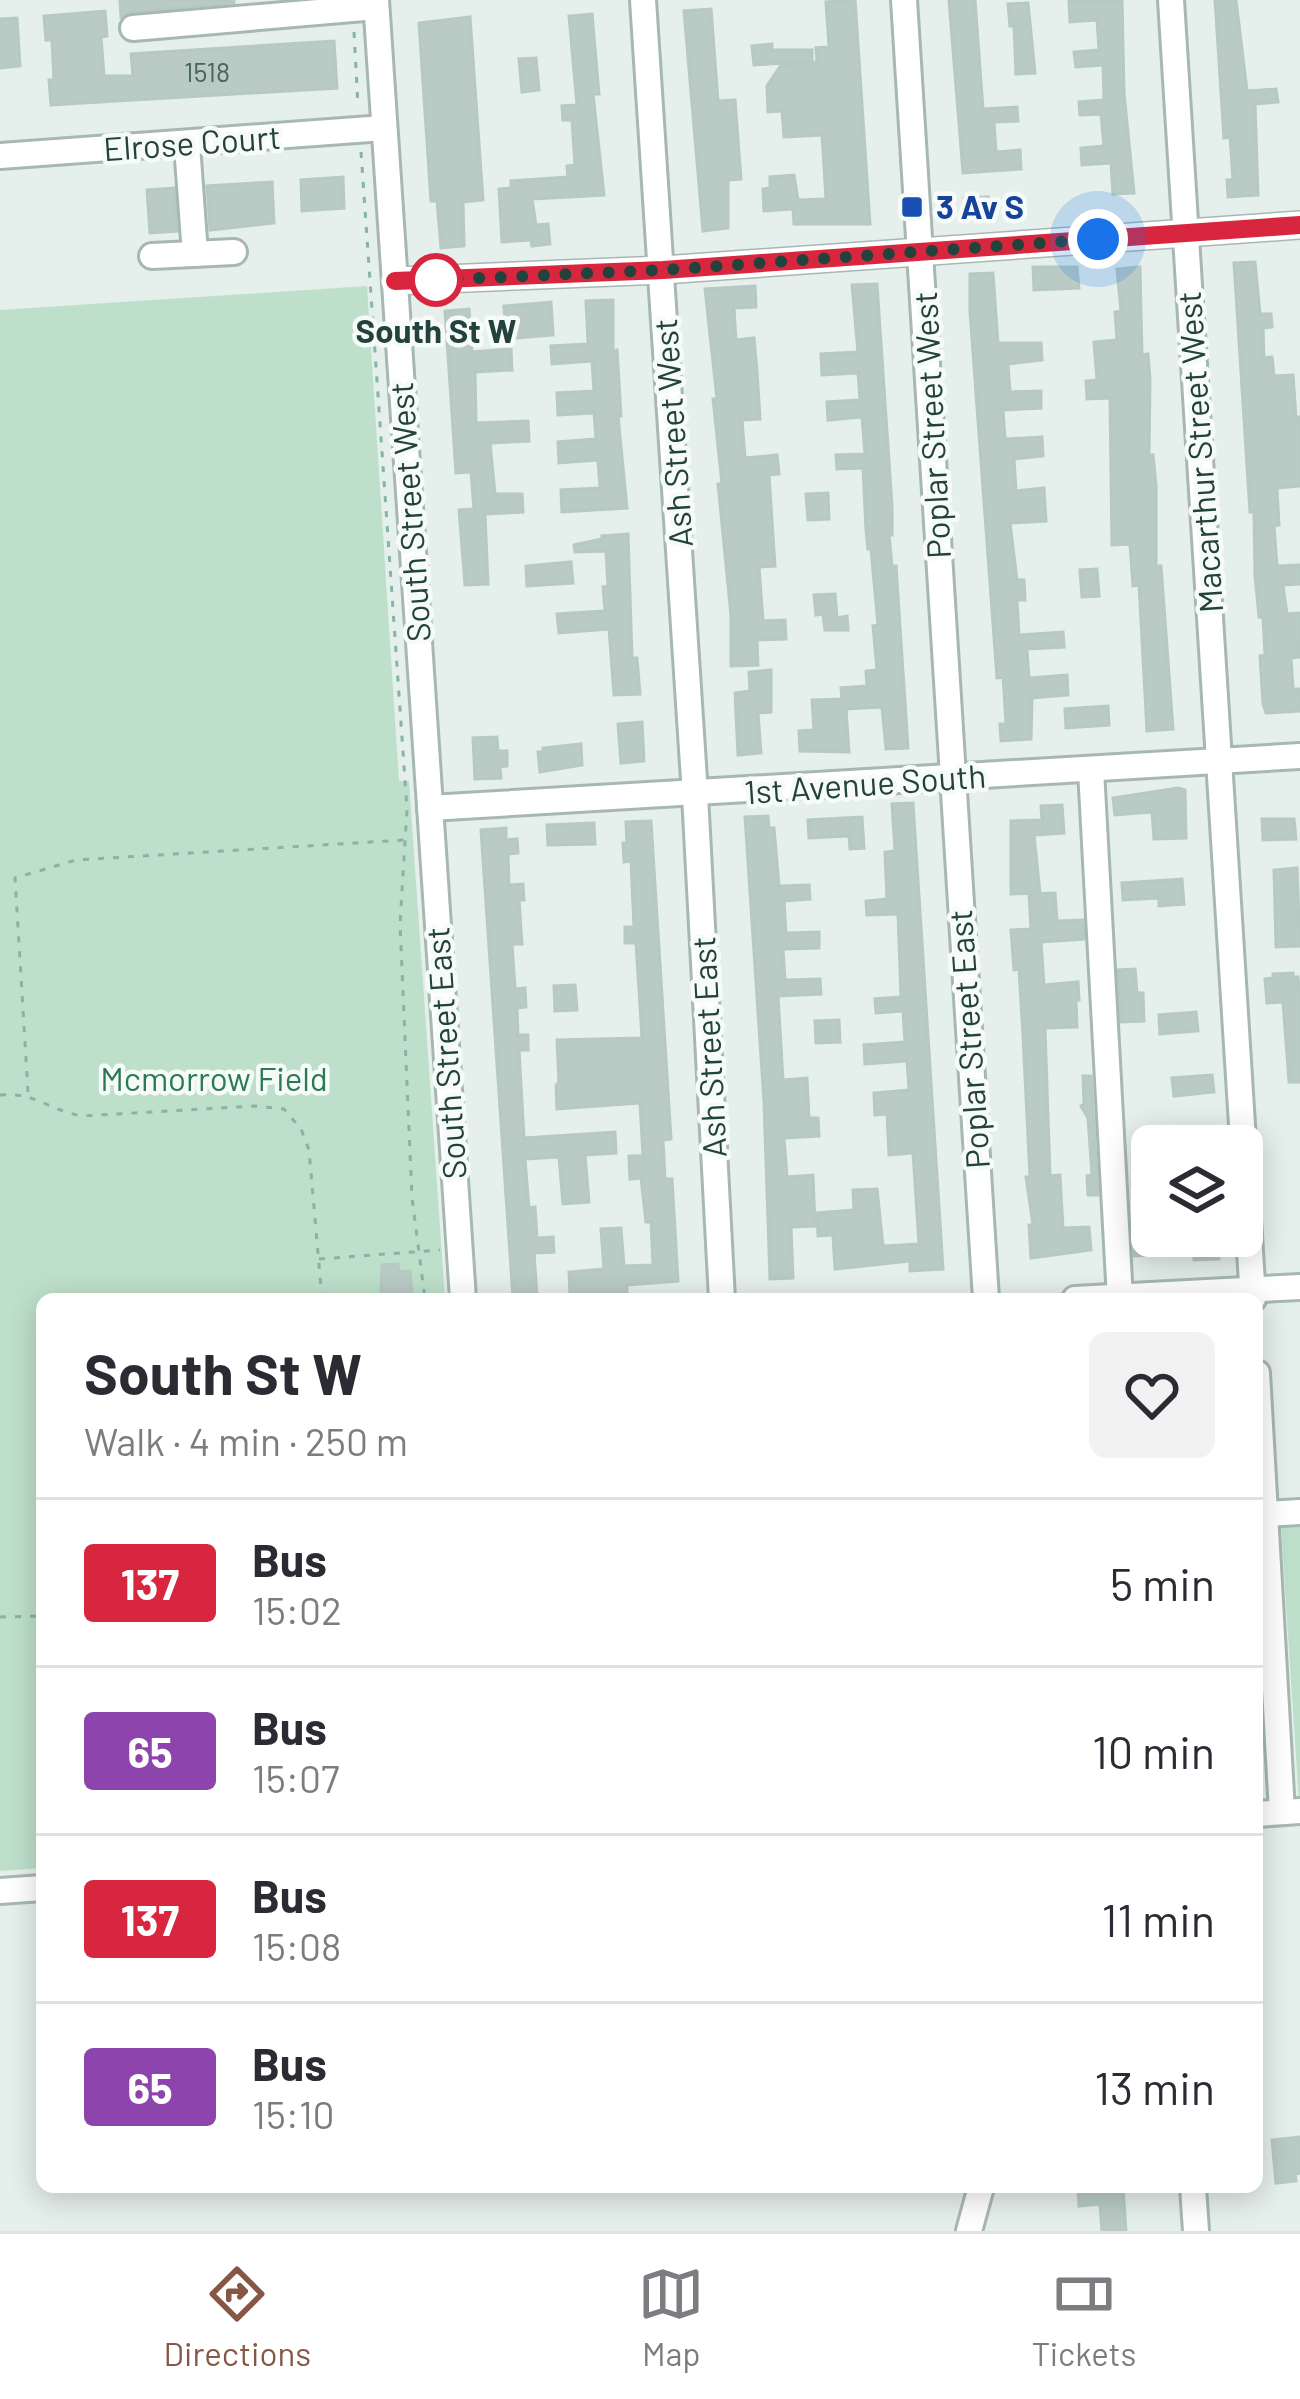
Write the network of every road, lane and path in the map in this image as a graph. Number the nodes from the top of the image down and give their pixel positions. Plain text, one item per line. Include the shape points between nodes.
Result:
1 (643, 0) edge
2 (904, 0) edge
3 (1171, 0) edge
4 (368, 5) edge
5 (133, 28) dead end
6 (372, 129) junction
7 (188, 146) junction
8 (0, 156) edge
9 (1300, 225) edge
10 (1186, 233) junction
11 (922, 250) junction
12 (234, 251) dead end
13 (195, 254) junction
14 (152, 256) dead end
15 (663, 270) junction
16 (395, 281) junction
17 (1300, 756) edge
18 (1219, 760) junction
19 (1090, 770) junction
20 (953, 779) junction
21 (695, 795) junction
22 (430, 808) junction
23 (405, 840) junction
24 (28, 1092) junction
25 (0, 1095) edge
26 (459, 1250) junction
27 (420, 1251) junction
28 (319, 1259) junction
29 (1300, 1287) edge
30 (322, 1293) edge
31 (424, 1293) edge
32 (463, 1293) edge
33 (722, 1293) edge
34 (986, 1293) edge
35 (1120, 1293) edge
36 (1252, 1293) edge
37 (1259, 1293) edge
38 (1263, 1479) edge
39 (1300, 1512) edge
40 (1265, 1514) junction
41 (36, 1616) edge
42 (0, 1617) edge
43 (1280, 1812) edge
44 (36, 1888) edge
45 (0, 1891) edge
46 (979, 2193) edge
47 (1193, 2193) edge
48 (969, 2231) edge
49 (1196, 2231) edge

1 - 15 street, Ash Street West
2 - 11 street, Poplar Street West
3 - 10 street, Macarthur Street West
4 - 5 street
4 - 6 street, South Street West
4 - 6 path
6 - 7 street, Elrose Court
6 - 16 street, South Street West
6 - 23 path
7 - 8 street, Elrose Court
7 - 13 street
9 - 10 street
10 - 11 street
10 - 18 street, Macarthur Street West
11 - 15 street
11 - 20 street, Poplar Street West
12 - 13 street
13 - 14 street
15 - 16 street
15 - 21 street, Ash Street West
16 - 22 street, South Street West
17 - 18 street, 1st Avenue South
18 - 19 street, 1st Avenue South
18 - 36 street, Macarthur Street West
19 - 20 street, 1st Avenue South
19 - 35 street
20 - 21 street, 1st Avenue South
20 - 34 street, Poplar Street East
21 - 22 street, 1st Avenue South
21 - 33 street, Ash Street East
22 - 26 street, South Street East
23 - 24 path via 76,860 15,878
23 - 27 path via 400,924
24 - 25 path
24 - 28 path via 82,1116 284,1109 309,1150
26 - 27 path
26 - 32 street, South Street East
27 - 28 path
27 - 31 path
28 - 30 path
29 - 37 street
38 - 40 street
39 - 40 street
40 - 43 street
41 - 42 path
44 - 45 street
46 - 48 street
47 - 49 street

